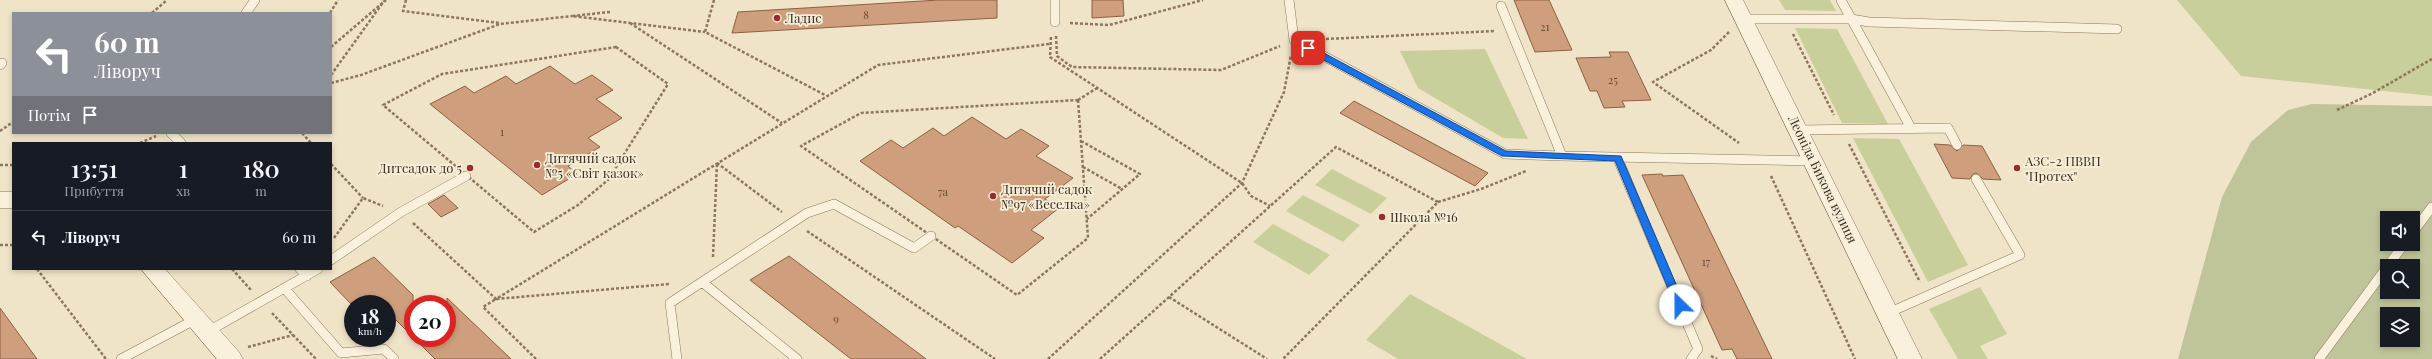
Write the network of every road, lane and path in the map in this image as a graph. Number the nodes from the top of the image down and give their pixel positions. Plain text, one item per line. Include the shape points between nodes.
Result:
1 (167, 0) edge
2 (256, 0) edge
3 (338, 0) edge
4 (406, 0) edge
5 (714, 0) edge
6 (1055, 0) edge
7 (1203, 0) edge
8 (1290, 0) edge
9 (1734, 0) edge
10 (1841, 0) edge
11 (385, 1) edge
12 (1501, 6) dead end
13 (153, 12) edge
14 (247, 12) edge
15 (331, 12) edge
16 (610, 12) dead end
17 (572, 16) junction
18 (1743, 19) junction
19 (1786, 19) junction
20 (1851, 19) junction
21 (1055, 22) junction
22 (630, 23) junction
23 (500, 24) junction
24 (2117, 29) dead end
25 (1511, 30) junction
26 (705, 32) junction
27 (1294, 40) junction
28 (1049, 44) junction
29 (332, 46) edge
30 (2432, 59) edge
31 (332, 74) edge
32 (332, 83) edge
33 (1097, 88) junction
34 (825, 96) junction
35 (1078, 100) junction
36 (2337, 110) dead end
37 (12, 123) edge
38 (782, 123) junction
39 (1842, 128) junction
40 (1911, 128) junction
41 (1798, 130) junction
42 (0, 131) edge
43 (172, 134) edge
44 (303, 134) edge
45 (158, 136) dead end
46 (1081, 141) junction
47 (143, 142) edge
48 (180, 142) edge
49 (310, 142) edge
50 (1957, 145) dead end
51 (1562, 156) junction
52 (1618, 158) junction
53 (1764, 161) junction
54 (1814, 161) junction
55 (717, 163) junction
56 (0, 165) edge
57 (12, 165) edge
58 (332, 165) edge
59 (1083, 167) junction
60 (466, 176) junction
61 (1976, 179) dead end
62 (1242, 183) junction
63 (1122, 190) junction
64 (363, 198) junction
65 (0, 200) edge
66 (12, 200) edge
67 (1438, 202) junction
68 (1270, 206) junction
69 (2432, 207) edge
70 (401, 212) junction
71 (1086, 219) junction
72 (794, 222) junction
73 (2420, 223) edge
74 (931, 236) junction
75 (332, 242) edge
76 (0, 245) edge
77 (12, 245) edge
78 (332, 259) edge
79 (38, 270) edge
80 (153, 270) edge
81 (233, 270) edge
82 (314, 270) edge
83 (303, 273) edge
84 (712, 276) junction
85 (2380, 278) edge
86 (702, 282) junction
87 (285, 289) junction
88 (1169, 297) junction
89 (1928, 297) junction
90 (496, 299) junction
91 (262, 302) junction
92 (1888, 313) junction
93 (202, 326) junction
94 (293, 335) junction
95 (228, 356) edge
96 (106, 359) edge
97 (122, 359) edge
98 (316, 359) edge
99 (394, 359) edge
100 (536, 359) edge
101 (677, 359) edge
102 (796, 359) edge
103 (995, 359) edge
104 (1048, 359) edge
105 (1100, 359) edge
106 (1268, 359) edge
107 (1283, 359) edge
108 (1691, 359) edge
109 (1855, 359) edge
110 (1910, 359) edge
111 (2319, 359) edge

1 - 13 path
2 - 14 lane
3 - 15 path
4 - 23 path via 403,11
5 - 26 path
6 - 21 lane
7 - 21 path via 1108,25
8 - 27 lane
9 - 18 street, Леоніда Бикова вулиця
10 - 20 lane
11 - 29 path
11 - 31 path
12 - 25 lane
16 - 17 path
17 - 22 path
17 - 23 path
18 - 19 lane
18 - 41 street, Леоніда Бикова вулиця
18 - 53 path via 1711,50 1653,82
19 - 20 lane
19 - 39 path
20 - 24 lane via 1869,22
20 - 40 lane
21 - 27 path via 1057,56 1072,67 1221,70
21 - 28 path
22 - 26 path
22 - 38 path
23 - 32 path via 361,75
25 - 27 path
25 - 51 lane
26 - 34 path
27 - 51 lane via 1505,154
27 - 62 path via 1284,92
28 - 33 path via 1050,57
28 - 34 path via 878,64
30 - 36 path via 2373,93
33 - 35 path
33 - 62 path
34 - 38 path
35 - 46 path
35 - 74 path via 861,113 801,146
37 - 42 path
38 - 55 path
39 - 40 lane
39 - 41 lane
39 - 89 path
40 - 50 lane via 1948,128
41 - 54 street, Леоніда Бикова вулиця
43 - 48 lane
44 - 49 path
45 - 47 path
46 - 59 path
46 - 63 path via 1140,174
51 - 52 lane
51 - 67 path via 1481,189
52 - 53 lane
52 - 108 lane via 1698,349
53 - 54 lane
53 - 109 path
54 - 92 street, Леоніда Бикова вулиця
55 - 72 path
55 - 84 path
55 - 90 path
56 - 57 path
58 - 64 path
59 - 63 path
59 - 71 path
60 - 60 path via 534,232 578,205 608,180 668,84 616,47 442,74 383,105
60 - 70 lane
61 - 89 lane via 2020,255
62 - 68 path via 1251,196
62 - 104 path
63 - 71 path
64 - 70 path
64 - 75 path
65 - 66 street
67 - 68 path via 1336,148
67 - 107 path
68 - 88 path
69 - 73 lane
70 - 78 lane
70 - 90 path
71 - 74 path via 1088,238 1018,295
72 - 74 lane via 807,213 834,204 914,248
72 - 84 lane
72 - 103 path
76 - 77 path
79 - 96 path
80 - 93 street
81 - 91 path
82 - 83 lane
83 - 87 lane
84 - 86 lane
85 - 111 lane
86 - 90 path
86 - 101 lane via 670,303
86 - 102 lane
87 - 91 lane
87 - 99 lane via 342,353 384,349
88 - 105 path
88 - 106 path
89 - 92 lane
90 - 100 path via 483,307
91 - 93 lane
91 - 94 path
92 - 110 street, Леоніда Бикова вулиця
93 - 95 street
93 - 97 lane
94 - 95 path
94 - 98 path

